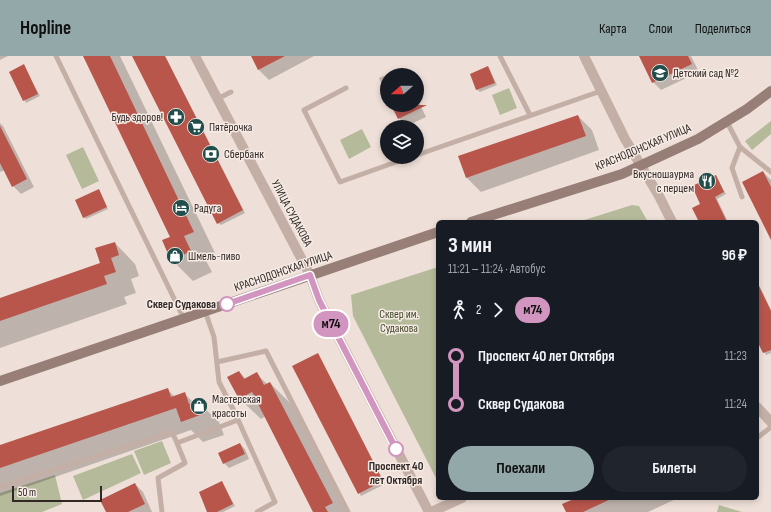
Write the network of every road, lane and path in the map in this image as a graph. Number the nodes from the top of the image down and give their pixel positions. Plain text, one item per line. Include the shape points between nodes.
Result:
1 (56, 56) edge
2 (195, 56) edge
3 (500, 56) edge
4 (584, 56) edge
5 (346, 88) dead end
6 (601, 91) junction
7 (771, 91) edge
8 (231, 92) dead end
9 (217, 99) junction
10 (530, 115) junction
11 (727, 122) junction
12 (740, 147) junction
13 (424, 153) edge
14 (390, 164) edge
15 (641, 165) junction
16 (771, 172) edge
17 (742, 197) dead end
18 (476, 220) edge
19 (671, 220) edge
20 (436, 233) edge
21 (310, 275) junction
22 (205, 312) junction
23 (184, 319) junction
24 (217, 362) junction
25 (0, 381) edge
26 (759, 409) edge
27 (238, 420) junction
28 (771, 422) edge
29 (771, 427) edge
30 (759, 436) edge
31 (177, 443) junction
32 (0, 487) edge
33 (457, 500) edge
34 (162, 512) edge
35 (256, 512) edge
36 (348, 512) edge
37 (430, 512) edge

1 - 23 lane
2 - 9 street, УЛИЦА СУДАКОВА
3 - 10 lane
4 - 6 street
5 - 14 lane via 304,110 340,182
6 - 10 lane
6 - 15 street
7 - 11 main road, КРАСНОДОНСКАЯ УЛИЦА
8 - 9 lane
9 - 21 street, УЛИЦА СУДАКОВА
10 - 13 lane
11 - 12 lane
11 - 15 main road, КРАСНОДОНСКАЯ УЛИЦА via 698,139
12 - 16 lane
12 - 17 lane via 732,168
15 - 18 main road, КРАСНОДОНСКАЯ УЛИЦА via 622,174
15 - 19 street
20 - 21 main road, КРАСНОДОНСКАЯ УЛИЦА
21 - 22 main road, КРАСНОДОНСКАЯ УЛИЦА
21 - 37 street, УЛИЦА СУДАКОВА via 319,300
22 - 23 main road, КРАСНОДОНСКАЯ УЛИЦА
22 - 24 lane via 214,337
23 - 25 main road, КРАСНОДОНСКАЯ УЛИЦА
24 - 27 lane via 219,382
24 - 36 lane via 266,351
26 - 28 street
27 - 31 lane
27 - 35 lane via 274,502
29 - 30 lane
31 - 32 lane via 172,432
31 - 34 lane via 185,463 158,478
33 - 37 street

